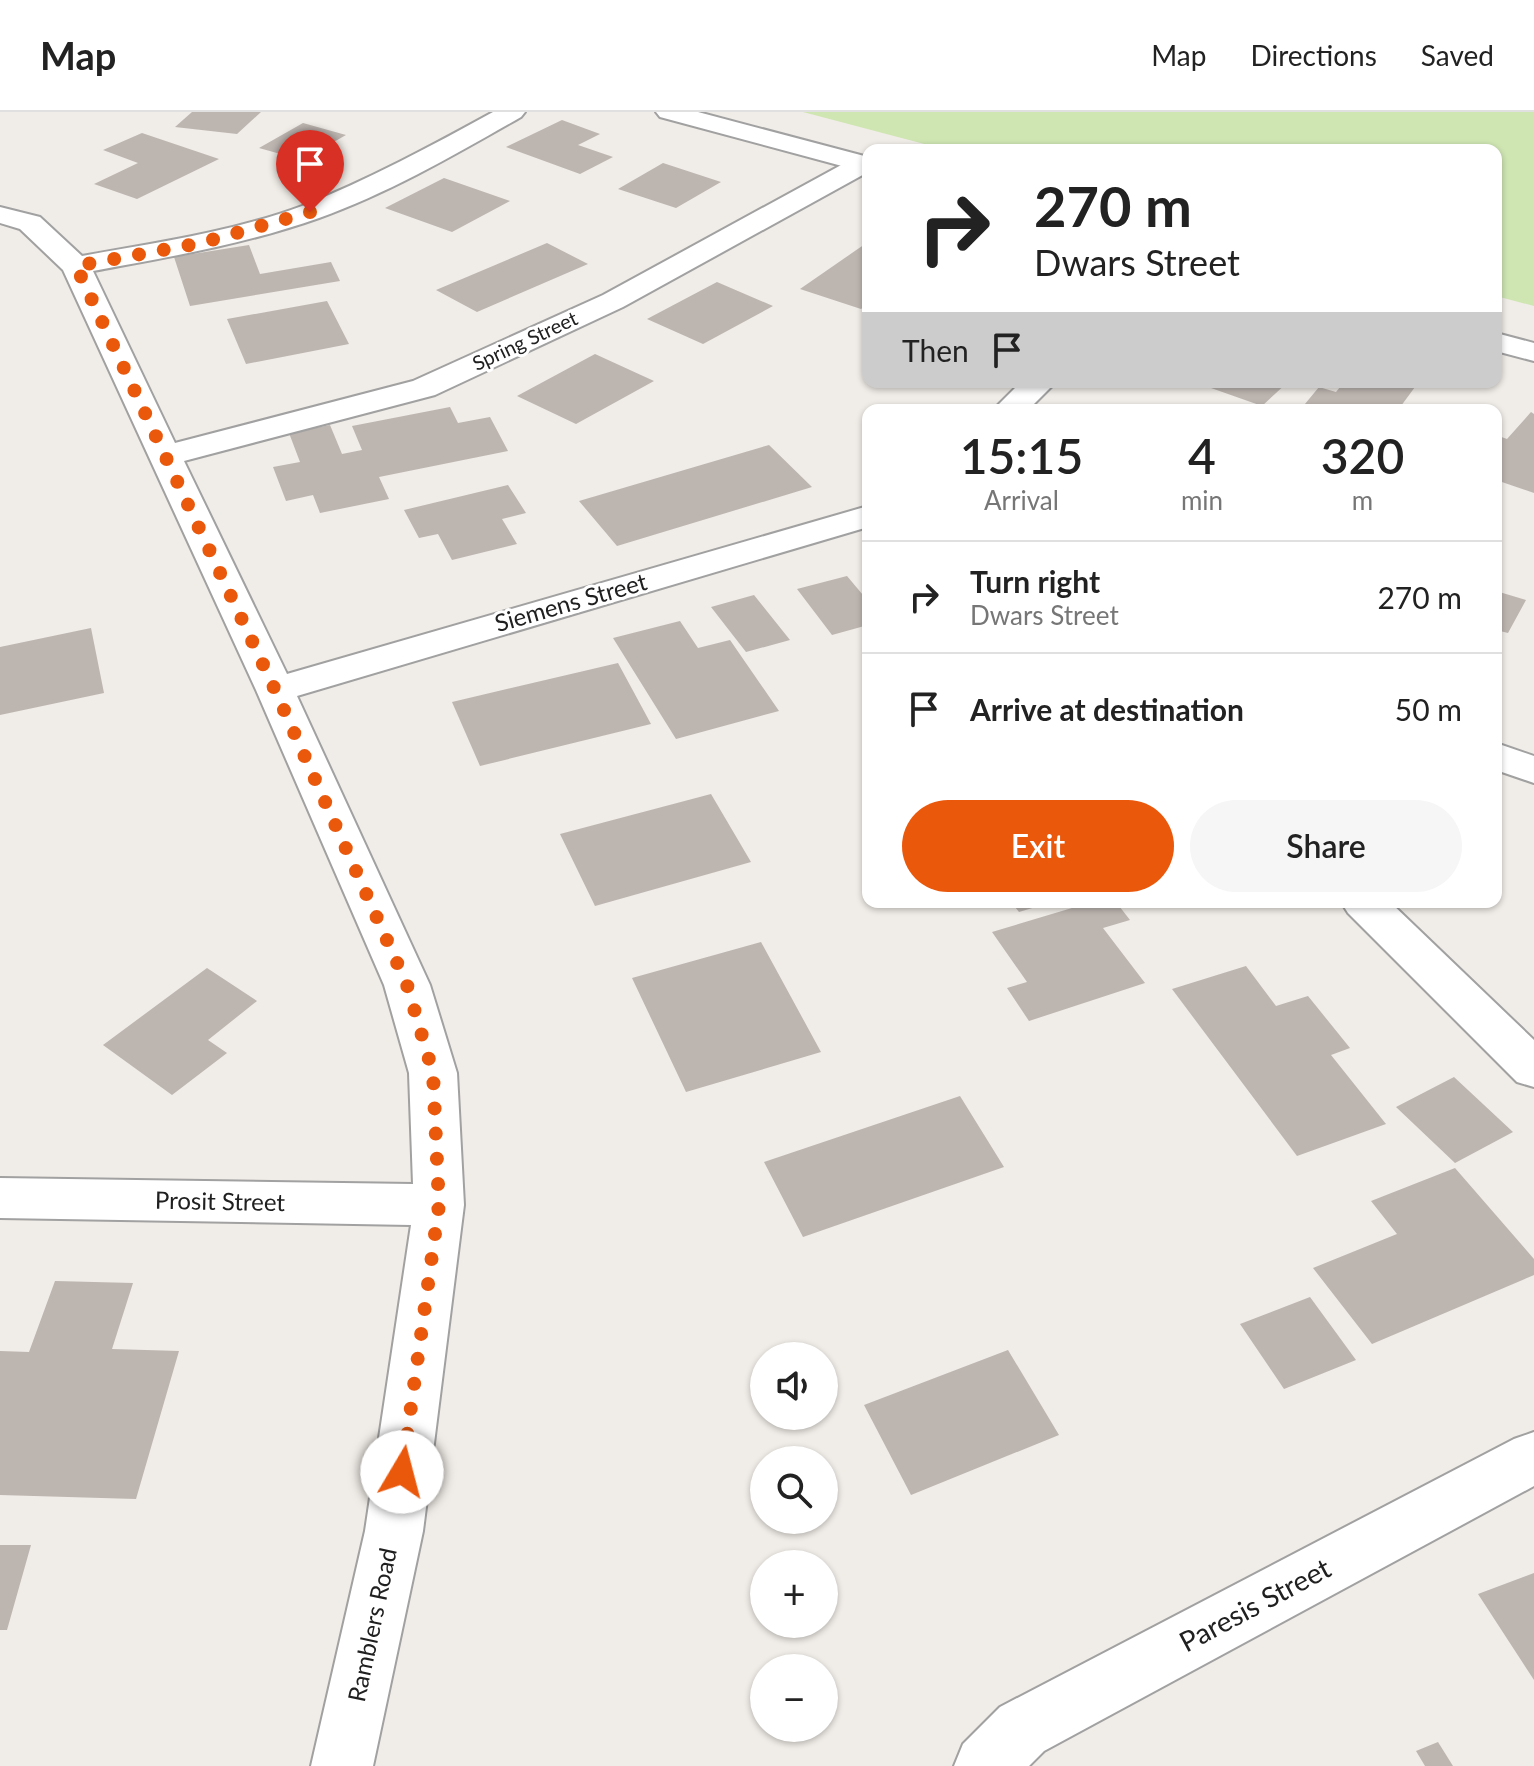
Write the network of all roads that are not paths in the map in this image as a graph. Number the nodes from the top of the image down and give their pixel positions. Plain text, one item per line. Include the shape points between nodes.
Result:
1 (512, 112) edge
2 (669, 112) edge
3 (862, 164) edge
4 (862, 167) edge
5 (0, 215) edge
6 (76, 266) junction
7 (1502, 344) edge
8 (1534, 352) edge
9 (1033, 388) edge
10 (1016, 404) edge
11 (163, 456) junction
12 (862, 518) edge
13 (275, 690) junction
14 (1502, 758) edge
15 (1534, 770) edge
16 (1369, 908) edge
17 (1534, 1069) edge
18 (0, 1198) edge
19 (439, 1205) junction
20 (1534, 1457) edge
21 (342, 1766) edge
22 (985, 1766) edge

1 - 6 street via 431,157 310,212 201,243
2 - 3 street
4 - 11 street, Spring Street via 613,301 424,388
5 - 6 street via 30,223
6 - 11 street, Ramblers Road
7 - 8 street
9 - 10 street
11 - 13 street, Ramblers Road
12 - 13 street, Siemens Street
13 - 19 street, Ramblers Road via 407,985 433,1073
14 - 15 street
16 - 17 street
18 - 19 street, Prosit Street
19 - 21 street, Ramblers Road via 394,1531
20 - 22 street, Paresis Street via 1022,1729

